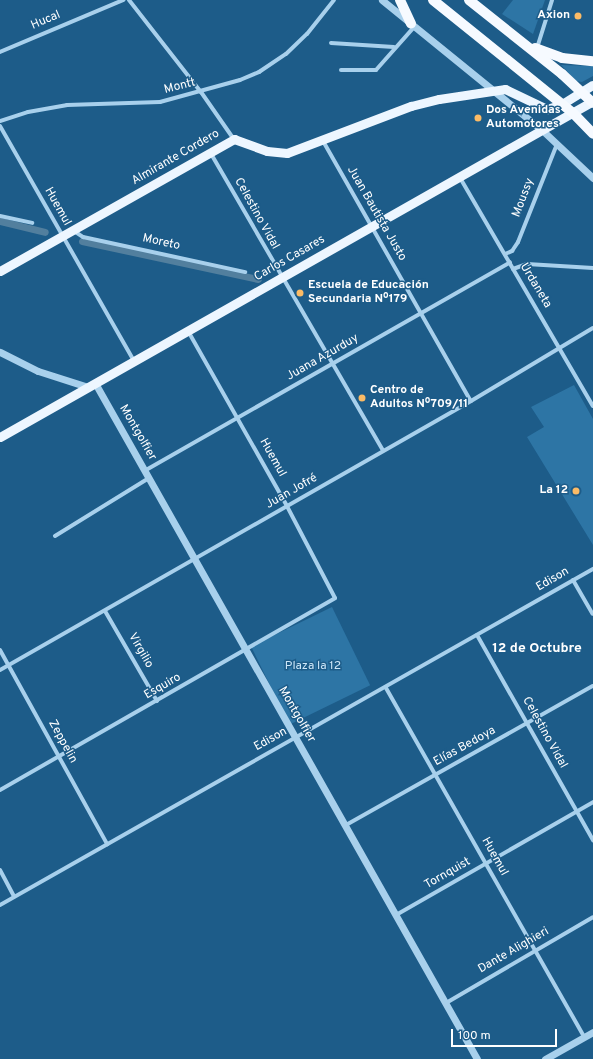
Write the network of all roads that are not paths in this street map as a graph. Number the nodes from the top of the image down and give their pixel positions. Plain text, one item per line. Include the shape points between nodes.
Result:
1 (123, 0) edge
2 (129, 0) edge
3 (334, 0) edge
4 (382, 0) edge
5 (400, 0) edge
6 (433, 0) edge
7 (469, 0) edge
8 (552, 0) edge
9 (413, 26) junction
10 (516, 38) junction
11 (332, 44) dead end
12 (394, 47) junction
13 (537, 49) junction
14 (0, 52) edge
15 (593, 61) edge
16 (341, 70) dead end
17 (593, 84) edge
18 (491, 90) junction
19 (201, 92) junction
20 (582, 92) junction
21 (593, 102) edge
22 (562, 104) junction
23 (573, 113) junction
24 (0, 121) edge
25 (0, 126) edge
26 (542, 130) junction
27 (593, 134) edge
28 (234, 139) junction
29 (323, 141) junction
30 (557, 143) junction
31 (210, 152) junction
32 (460, 176) junction
33 (593, 178) edge
34 (0, 216) edge
35 (32, 223) dead end
36 (371, 226) junction
37 (74, 231) junction
38 (62, 237) junction
39 (505, 254) junction
40 (510, 262) junction
41 (593, 268) edge
42 (513, 269) junction
43 (0, 271) edge
44 (246, 272) dead end
45 (281, 278) junction
46 (420, 312) junction
47 (593, 328) edge
48 (188, 331) junction
49 (560, 348) junction
50 (0, 352) edge
51 (134, 361) junction
52 (332, 364) junction
53 (92, 385) junction
54 (472, 401) junction
55 (593, 406) edge
56 (238, 418) junction
57 (0, 437) edge
58 (383, 451) junction
59 (146, 470) junction
60 (150, 478) junction
61 (287, 506) junction
62 (55, 536) dead end
63 (195, 559) junction
64 (593, 569) edge
65 (573, 580) junction
66 (335, 598) joint
67 (105, 611) junction
68 (593, 614) edge
69 (477, 635) junction
70 (0, 650) edge
71 (246, 650) junction
72 (8, 665) junction
73 (0, 670) edge
74 (593, 686) edge
75 (386, 688) junction
76 (157, 701) junction
77 (527, 724) junction
78 (296, 737) junction
79 (59, 758) junction
80 (436, 775) junction
81 (0, 790) edge
82 (593, 802) edge
83 (576, 812) junction
84 (346, 825) junction
85 (593, 840) edge
86 (107, 844) junction
87 (486, 863) junction
88 (0, 870) edge
89 (14, 896) junction
90 (0, 905) edge
91 (396, 915) junction
92 (593, 917) edge
93 (535, 950) junction
94 (446, 1003) junction
95 (593, 1032) edge
96 (584, 1037) junction
97 (477, 1059) edge
98 (545, 1059) edge

1 - 14 street, Hucal
2 - 19 street
3 - 19 street, Montt via 307,34 271,65 240,80
4 - 9 street
5 - 9 highway
6 - 22 highway
7 - 10 highway
8 - 13 street
9 - 12 street
9 - 18 street
10 - 13 highway
10 - 20 highway
11 - 12 street
12 - 16 street via 376,70
13 - 15 highway via 562,58
17 - 20 main road
18 - 22 main road, Almirante Cordero via 511,90 547,110
18 - 26 street
18 - 29 main road, Almirante Cordero via 411,106
19 - 24 street, Montt via 149,103 67,105 28,112
19 - 28 street
20 - 21 highway
20 - 22 main road
21 - 23 main road, Carlos Casares
22 - 23 highway
23 - 26 main road, Carlos Casares
23 - 27 highway
25 - 38 street, Huemul
26 - 30 street
26 - 32 main road, Carlos Casares
28 - 29 main road, Almirante Cordero via 279,153 299,150
28 - 31 main road, Almirante Cordero
29 - 36 street, Juan Bautista Justo
30 - 33 street
30 - 39 street, Moussy via 518,242 512,251
31 - 37 main road, Almirante Cordero
31 - 45 street, Celestino Vidal
32 - 36 main road, Carlos Casares
32 - 39 street, Urdaneta
34 - 35 street
36 - 45 main road, Carlos Casares
36 - 46 street, Juan Bautista Justo
37 - 38 main road, Almirante Cordero
37 - 44 street, Moreto via 82,237
38 - 43 main road, Almirante Cordero
38 - 51 street, Huemul
39 - 40 street, Urdaneta
40 - 42 street, Urdaneta
40 - 46 street, Juana Azurduy
41 - 42 street via 527,264
42 - 49 street, Urdaneta
45 - 48 main road, Carlos Casares
45 - 52 street, Celestino Vidal
46 - 52 street, Juana Azurduy
46 - 54 street, Juan Bautista Justo
47 - 49 street, Juan Jofré
48 - 51 main road, Carlos Casares
48 - 56 street, Huemul
49 - 54 street, Juan Jofré
49 - 55 street, Urdaneta
50 - 53 street via 38,371
51 - 53 main road, Carlos Casares
52 - 56 street, Juana Azurduy
52 - 58 street, Celestino Vidal
53 - 57 main road, Carlos Casares
53 - 59 street, Montgolfier
54 - 58 street, Juan Jofré
56 - 59 street, Juana Azurduy
56 - 61 street, Huemul
58 - 61 street, Juan Jofré
59 - 60 street, Montgolfier
60 - 62 street
60 - 63 street, Montgolfier
61 - 63 street, Juan Jofré
61 - 66 street, Huemul
63 - 67 street, Juan Jofré
63 - 71 street, Montgolfier
64 - 65 street, Edison
65 - 68 street
65 - 69 street, Edison
66 - 71 street, Esquiro
67 - 72 street, Juan Jofré
67 - 76 street, Virgilio
69 - 75 street, Edison
69 - 77 street, Celestino Vidal
70 - 72 street, Zeppelin
71 - 76 street, Esquiro
71 - 78 street, Montgolfier
72 - 73 street, Juan Jofré
72 - 79 street, Zeppelin
74 - 77 street, Elías Bedoya
75 - 78 street, Edison
75 - 80 street, Huemul
76 - 79 street, Esquiro
77 - 80 street, Elías Bedoya
77 - 83 street, Celestino Vidal
78 - 84 street, Montgolfier
78 - 86 street, Edison
79 - 81 street, Esquiro
79 - 86 street, Zeppelin
80 - 84 street, Elías Bedoya
80 - 87 street, Huemul
82 - 83 street, Tornquist
83 - 85 street, Celestino Vidal
83 - 87 street, Tornquist
84 - 91 street, Montgolfier
86 - 89 street, Edison
87 - 91 street, Tornquist
87 - 93 street, Huemul
88 - 89 street
89 - 90 street, Edison
91 - 94 street, Montgolfier
92 - 93 street, Dante Alighieri
93 - 94 street, Dante Alighieri
93 - 96 street, Huemul
94 - 97 street, Montgolfier
95 - 96 street
96 - 98 street

